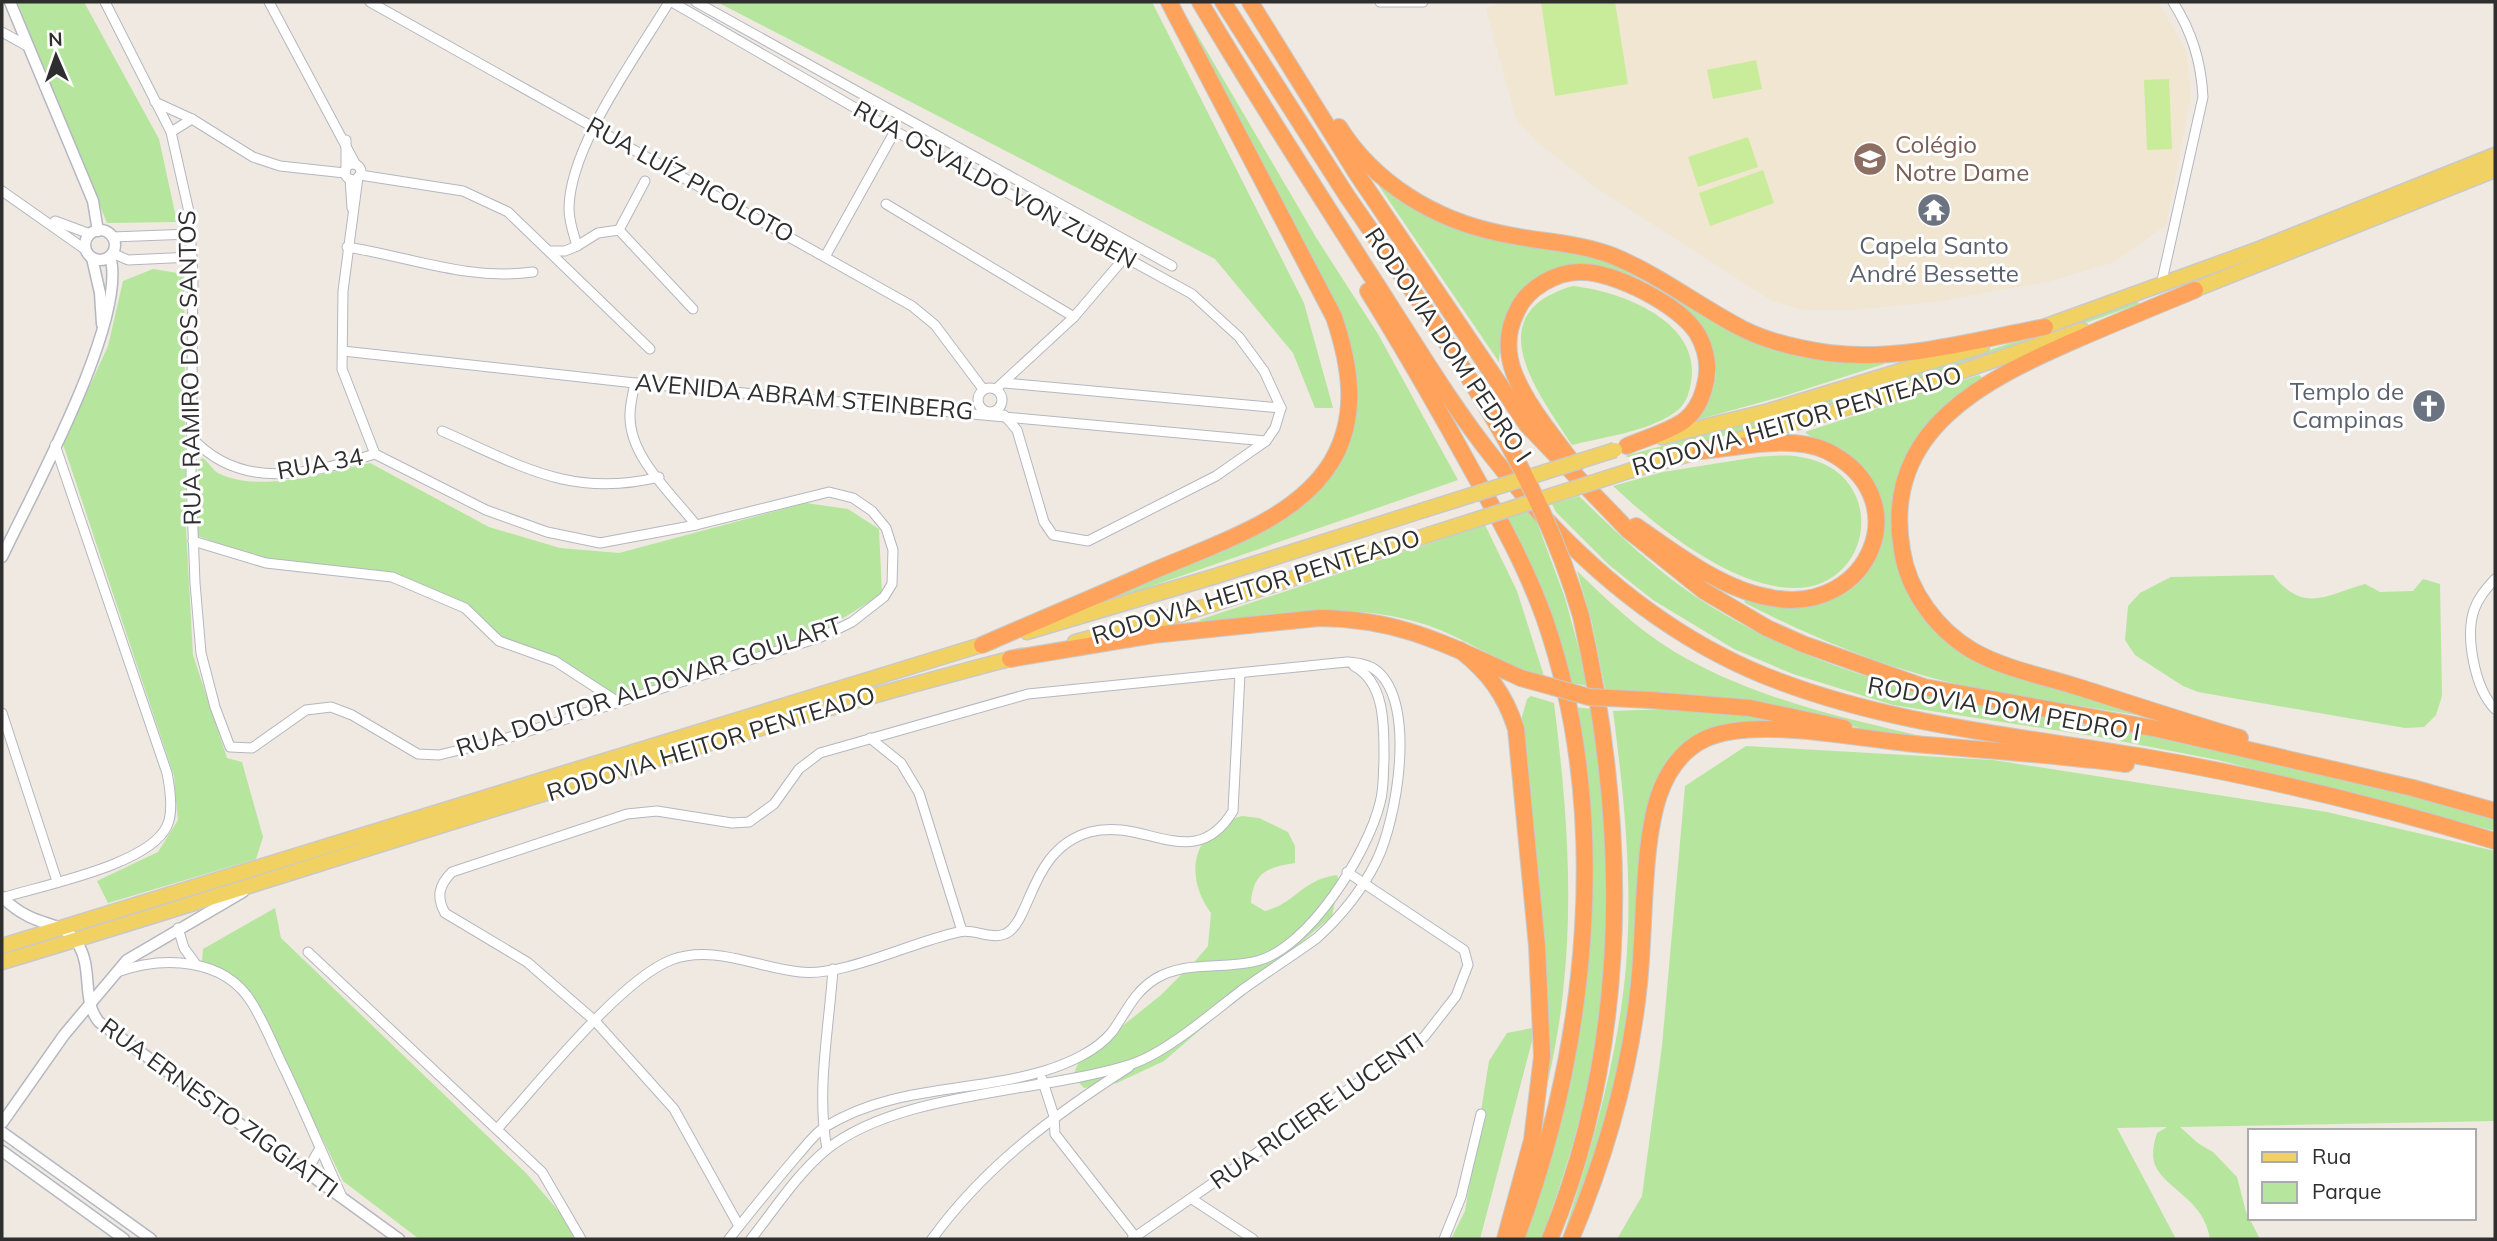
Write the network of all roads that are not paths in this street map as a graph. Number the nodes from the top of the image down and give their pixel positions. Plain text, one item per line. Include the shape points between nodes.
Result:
1 (10, 2) edge
2 (105, 2) edge
3 (269, 2) edge
4 (670, 2) edge
5 (696, 2) edge
6 (1169, 2) edge
7 (1223, 2) edge
8 (1251, 2) edge
9 (1259, 2) edge
10 (1380, 2) edge
11 (1423, 2) edge
12 (2173, 2) edge
13 (373, 3) edge
14 (1203, 8) edge
15 (2, 32) edge
16 (29, 47) junction
17 (155, 102) junction
18 (192, 119) junction
19 (594, 128) junction
20 (895, 131) junction
21 (171, 132) junction
22 (2495, 155) edge
23 (2495, 170) edge
24 (352, 173) junction
25 (645, 181) dead end
26 (2, 191) edge
27 (886, 204) dead end
28 (34, 212) junction
29 (619, 230) junction
30 (94, 232) junction
31 (191, 234) junction
32 (112, 237) junction
33 (577, 246) junction
34 (348, 247) junction
35 (550, 251) junction
36 (112, 253) junction
37 (89, 254) junction
38 (192, 255) junction
39 (826, 255) junction
40 (1125, 257) junction
41 (1172, 266) dead end
42 (533, 272) dead end
43 (2161, 285) junction
44 (2195, 290) junction
45 (693, 309) dead end
46 (1074, 317) junction
47 (2045, 327) junction
48 (102, 338) junction
49 (650, 349) dead end
50 (342, 351) junction
51 (635, 383) junction
52 (1000, 386) junction
53 (984, 390) junction
54 (1281, 408) junction
55 (990, 413) junction
56 (1004, 415) junction
57 (442, 431) dead end
58 (192, 438) junction
59 (1266, 441) junction
60 (55, 444) junction
61 (1621, 448) junction
62 (1700, 451) junction
63 (375, 454) junction
64 (659, 477) junction
65 (1599, 499) junction
66 (696, 525) junction
67 (193, 541) junction
68 (2, 557) edge
69 (2495, 579) edge
70 (982, 645) junction
71 (1460, 650) junction
72 (1010, 659) junction
73 (1347, 662) junction
74 (1240, 674) junction
75 (618, 702) junction
76 (2495, 709) edge
77 (2, 713) edge
78 (870, 738) junction
79 (1916, 744) junction
80 (230, 747) joint
81 (2413, 788) junction
82 (2303, 789) junction
83 (2495, 811) edge
84 (2495, 841) edge
85 (1348, 872) junction
86 (267, 878) junction
87 (57, 881) junction
88 (1364, 882) junction
89 (2, 897) edge
90 (61, 928) junction
91 (178, 928) junction
92 (962, 930) junction
93 (75, 940) junction
94 (2, 946) edge
95 (308, 952) dead end
96 (2, 962) edge
97 (195, 963) junction
98 (833, 969) junction
99 (116, 972) junction
100 (90, 1004) junction
101 (595, 1021) junction
102 (1135, 1063) junction
103 (1040, 1072) junction
104 (1044, 1085) junction
105 (1481, 1114) dead end
106 (1054, 1116) junction
107 (2, 1123) edge
108 (823, 1128) junction
109 (497, 1129) junction
110 (2, 1132) edge
111 (320, 1148) junction
112 (827, 1149) junction
113 (2, 1151) edge
114 (306, 1173) junction
115 (343, 1199) junction
116 (1192, 1199) junction
117 (739, 1226) junction
118 (1135, 1238) edge
119 (124, 1239) edge
120 (151, 1239) edge
121 (399, 1239) edge
122 (581, 1239) edge
123 (729, 1239) edge
124 (751, 1239) edge
125 (932, 1239) edge
126 (1253, 1239) edge
127 (1444, 1239) edge
128 (1505, 1239) edge
129 (1516, 1239) edge
130 (1549, 1239) edge
131 (1571, 1239) edge

1 - 16 street
2 - 17 street, RUA RAMIRO DOS SANTOS
3 - 24 street via 346,140
4 - 19 street
4 - 20 street, RUA OSVALDO VON ZUBEN
5 - 41 street, RUA OSVALDO VON ZUBEN
6 - 70 highway via 1334,317 1349,371 1348,420 1333,460 1321,477 1284,509
7 - 130 highway, bridge via 1425,309 1524,470 1567,570 1581,617 1610,787 1615,940 1594,1093
8 - 65 highway, RODOVIA DOM PEDRO I via 1357,174 1498,385 1547,449
9 - 47 highway via 1352,145 1393,186 1442,215 1499,233 1612,256 1666,280 1745,330 1808,349 1876,355
10 - 11 street
12 - 43 street via 2194,42 2203,97
13 - 19 street, RUA LUÍZ PICOLOTO
14 - 82 highway, RODOVIA DOM PEDRO I via 1328,209 1495,461 1586,559 1658,619 1763,675 1871,710 1943,726 2175,762
14 - 129 highway via 1501,521 1553,646 1576,766 1583,867 1576,1005 1559,1100
15 - 16 street
16 - 30 street via 93,201
17 - 18 street
17 - 21 street, RUA RAMIRO DOS SANTOS
18 - 21 street
18 - 24 street via 253,157 280,166
19 - 33 street via 573,176 569,209
19 - 39 street, RUA LUÍZ PICOLOTO
20 - 39 street
20 - 40 street, RUA OSVALDO VON ZUBEN
21 - 31 street, RUA RAMIRO DOS SANTOS
22 - 43 main road, RODOVIA HEITOR PENTEADO
23 - 44 main road, RODOVIA HEITOR PENTEADO
24 - 34 street
24 - 35 street via 463,191 508,212
25 - 29 street
26 - 28 street
27 - 46 street
28 - 30 street
28 - 37 street
29 - 33 street via 598,233
29 - 45 street
30 - 32 street
30 - 37 street
31 - 32 street
31 - 38 street, RUA RAMIRO DOS SANTOS
32 - 36 street
33 - 35 street
34 - 42 street via 437,268 508,276
34 - 50 street
35 - 49 street
36 - 37 street via 98,260
36 - 38 street via 128,260
36 - 48 street via 112,290
37 - 48 street via 100,293
38 - 58 street, RUA RAMIRO DOS SANTOS
39 - 53 street, RUA LUÍZ PICOLOTO via 912,306 935,326
40 - 46 street
40 - 54 street, RUA OSVALDO VON ZUBEN via 1192,294 1239,337 1264,371
43 - 47 main road, RODOVIA HEITOR PENTEADO
44 - 62 main road, RODOVIA HEITOR PENTEADO via 1981,366
44 - 81 highway via 2015,367 1969,394 1936,425 1915,459 1902,499 1900,540 1910,580 1941,625 1992,659
46 - 52 street
47 - 61 main road, RODOVIA HEITOR PENTEADO via 1769,411
48 - 60 street
50 - 51 street, AVENIDA ABRAM STEINBERG
50 - 63 street via 342,369
51 - 55 street, AVENIDA ABRAM STEINBERG
51 - 64 street via 630,416 633,438
52 - 53 street
52 - 54 street
52 - 55 street via 1001,407
53 - 55 street via 977,401
54 - 59 street
55 - 56 street, AVENIDA ABRAM STEINBERG
56 - 59 street, AVENIDA ABRAM STEINBERG
56 - 59 street via 1017,430 1044,522 1054,535 1067,540 1088,541 1216,476
57 - 64 street via 553,479 628,485
58 - 63 street, RUA 34 via 223,465 253,473 290,474
58 - 67 street, RUA RAMIRO DOS SANTOS
60 - 68 street
60 - 87 street via 171,796 169,824 156,844 132,858
61 - 65 highway via 1673,426 1694,410 1706,381 1704,347 1683,318 1634,287 1583,272 1547,280 1519,306 1512,320 1508,337 1513,370
61 - 70 main road, RODOVIA HEITOR PENTEADO, bridge
62 - 65 highway via 1787,444 1825,450 1843,461 1857,473 1875,504 1875,533 1863,568 1848,582 1815,598 1773,599 1702,570
62 - 72 main road, RODOVIA HEITOR PENTEADO, bridge via 1182,614
63 - 66 street, RUA DOUTOR ALDOVAR GOULART via 486,510 547,533 600,543
64 - 66 street
65 - 81 highway, RODOVIA DOM PEDRO I via 1654,553 1734,610 1803,644 1893,678 1968,697 2158,729
66 - 75 street, RUA DOUTOR ALDOVAR GOULART via 829,492 853,498 886,528 893,550 892,584 884,597 852,622 821,636
67 - 75 street via 266,563 392,577 465,608 499,641 555,661
67 - 80 street, RUA RAMIRO DOS SANTOS via 201,653
69 - 76 street via 2479,597 2471,625 2482,692
70 - 90 main road, RODOVIA HEITOR PENTEADO
71 - 72 highway via 1388,623 1319,618 1153,635
71 - 79 highway, bridge via 1521,678 1589,696 1764,710
71 - 128 highway via 1495,682 1516,729 1539,971 1542,1056 1536,1113
72 - 86 main road, RODOVIA HEITOR PENTEADO via 690,748
73 - 74 street
73 - 85 street via 1367,673 1376,687 1384,774 1370,832
73 - 88 street via 1376,669 1393,692 1400,748 1387,831
74 - 78 street via 1028,694
74 - 92 street via 1233,811 1221,831 1204,841 1186,843 1102,828 1082,834 1059,848 1040,870 1015,925 1006,934 988,936
75 - 80 street, RUA DOUTOR ALDOVAR GOULART via 439,755 418,754 331,707 306,710 252,748
77 - 87 street
78 - 92 street via 901,762 916,785
78 - 101 street via 820,753 799,769 774,804 749,822 657,811 627,814 452,872 442,882 444,913 527,962
79 - 82 highway via 2066,756
79 - 131 highway via 1749,729 1704,740 1675,763 1654,817 1639,987 1627,1062 1609,1138
81 - 83 highway, RODOVIA DOM PEDRO I
82 - 84 highway, RODOVIA DOM PEDRO I
85 - 88 street, RUA RICIERE LUCENTI
85 - 103 street via 1321,912 1282,949 1261,961 1184,967 1157,978 1133,998 1111,1033 1092,1050
86 - 91 street
86 - 93 main road, RODOVIA HEITOR PENTEADO
87 - 89 street
88 - 102 street via 1317,938
88 - 116 street, RUA RICIERE LUCENTI via 1464,950 1468,965 1456,996 1424,1037
89 - 90 street, RUA ERNESTO ZIGGIATTI via 29,917
90 - 93 street, RUA ERNESTO ZIGGIATTI
90 - 94 main road, RODOVIA HEITOR PENTEADO
91 - 97 street
91 - 99 street
92 - 98 street
93 - 96 main road, RODOVIA HEITOR PENTEADO
93 - 100 street, RUA ERNESTO ZIGGIATTI via 87,967
95 - 109 street
97 - 99 street via 155,963
97 - 111 street via 218,973 251,1001
98 - 101 street via 802,973 723,955 673,959 651,969
98 - 108 street
99 - 100 street
100 - 107 street
100 - 114 street, RUA ERNESTO ZIGGIATTI via 99,1022
101 - 109 street
101 - 117 street via 674,1109
102 - 104 street
102 - 106 street
103 - 104 street
103 - 108 street via 896,1097
104 - 106 street
104 - 112 street via 913,1109 869,1124
105 - 127 street via 1461,1197
106 - 118 street via 1055,1134
106 - 125 street via 1006,1155
108 - 112 street
108 - 117 street
109 - 122 street via 542,1172
110 - 120 street
111 - 114 street
111 - 115 street
112 - 124 street
113 - 119 street
114 - 115 street, RUA ERNESTO ZIGGIATTI
115 - 121 street, RUA ERNESTO ZIGGIATTI
116 - 118 street, RUA RICIERE LUCENTI
116 - 126 street
117 - 123 street

